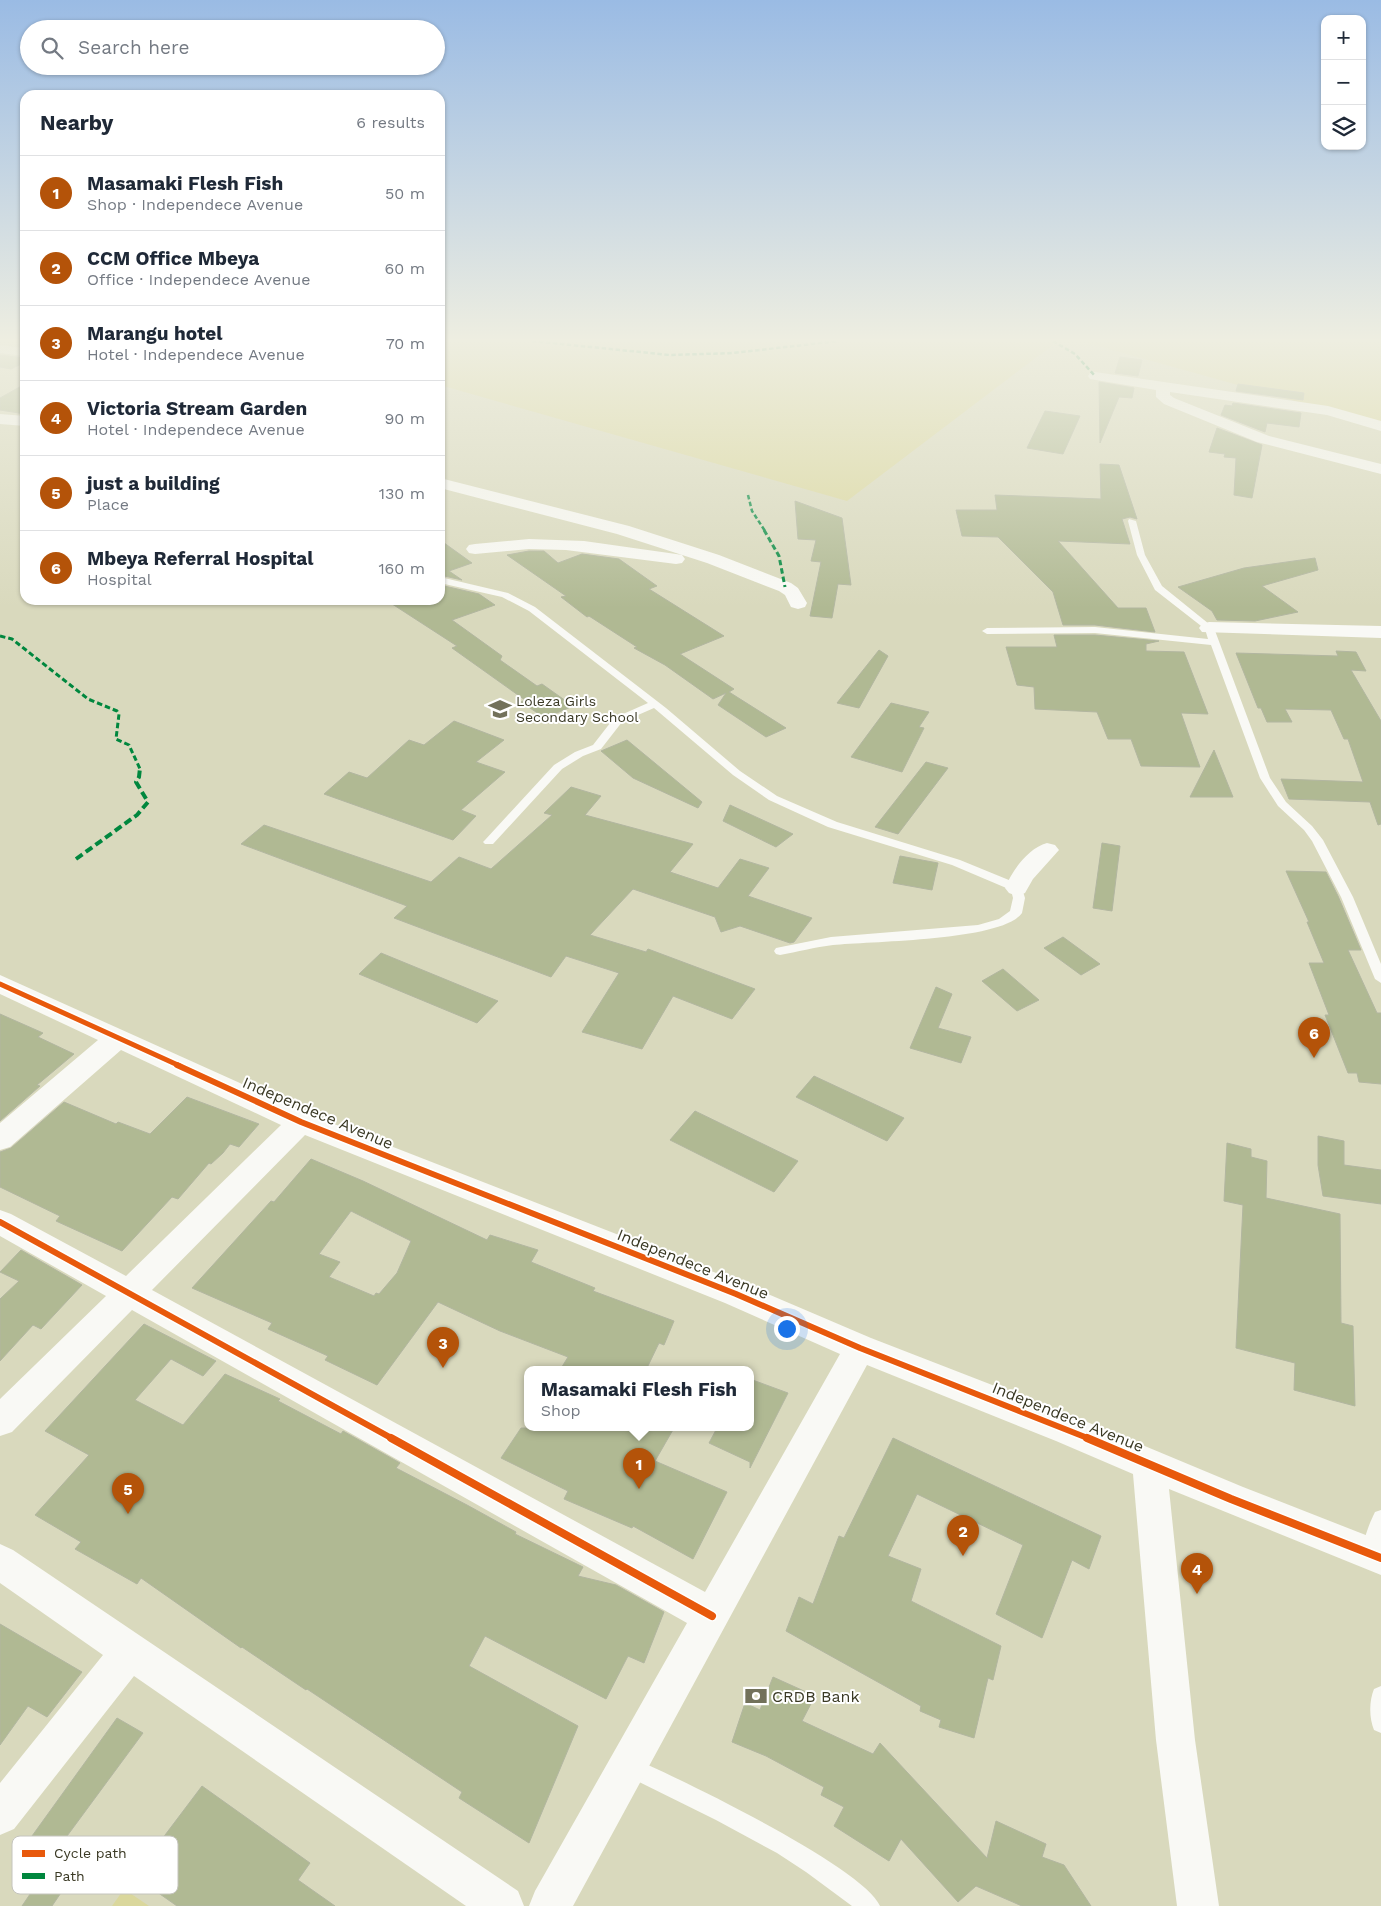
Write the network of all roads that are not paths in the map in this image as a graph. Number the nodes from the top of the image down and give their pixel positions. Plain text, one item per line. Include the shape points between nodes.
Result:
1 (1238, 430) edge
2 (1381, 469) edge
3 (445, 484) edge
4 (1132, 522) dead end
5 (475, 550) dead end
6 (736, 567) junction
7 (445, 581) edge
8 (798, 603) dead end
9 (987, 631) dead end
10 (1381, 632) edge
11 (1212, 635) junction
12 (654, 704) junction
13 (489, 842) dead end
14 (1047, 850) dead end
15 (1017, 888) junction
16 (780, 951) dead end
17 (1381, 979) edge
18 (0, 984) edge
19 (118, 1038) junction
20 (301, 1122) junction
21 (0, 1140) edge
22 (0, 1222) edge
23 (129, 1293) junction
24 (860, 1348) junction
25 (0, 1421) edge
26 (1149, 1463) junction
27 (1381, 1518) edge
28 (1376, 1556) edge
29 (0, 1562) edge
30 (712, 1616) junction
31 (130, 1651) junction
32 (1381, 1696) edge
33 (1381, 1723) edge
34 (628, 1766) junction
35 (0, 1816) edge
36 (503, 1906) edge
37 (550, 1906) edge
38 (868, 1906) edge
39 (1198, 1906) edge

1 - 2 street
3 - 6 street via 623,530
4 - 11 lane via 1141,555 1158,588
5 - 6 street via 530,544 570,546
6 - 8 street via 785,587
7 - 12 lane via 505,595 532,610
9 - 11 lane via 1095,630
10 - 11 street
11 - 17 lane via 1269,785 1282,804 1317,840 1347,897
12 - 13 lane via 618,720 597,747 558,767
12 - 15 lane via 719,760 772,798 813,818 955,860
14 - 15 street via 1022,876
15 - 16 lane via 1016,913 1003,922 978,929 831,941
18 - 19 street, Independece Avenue
19 - 20 street, Independece Avenue
19 - 21 street
20 - 23 street
20 - 24 street, Independece Avenue via 736,1294
22 - 23 street
23 - 25 street
23 - 30 street
24 - 26 street, Independece Avenue
24 - 30 street
26 - 28 street, Independece Avenue
26 - 39 street via 1185,1831
27 - 28 lane
29 - 31 street
30 - 34 street
31 - 35 street
31 - 36 street
32 - 33 lane
34 - 37 street
34 - 38 lane via 761,1832 843,1884

